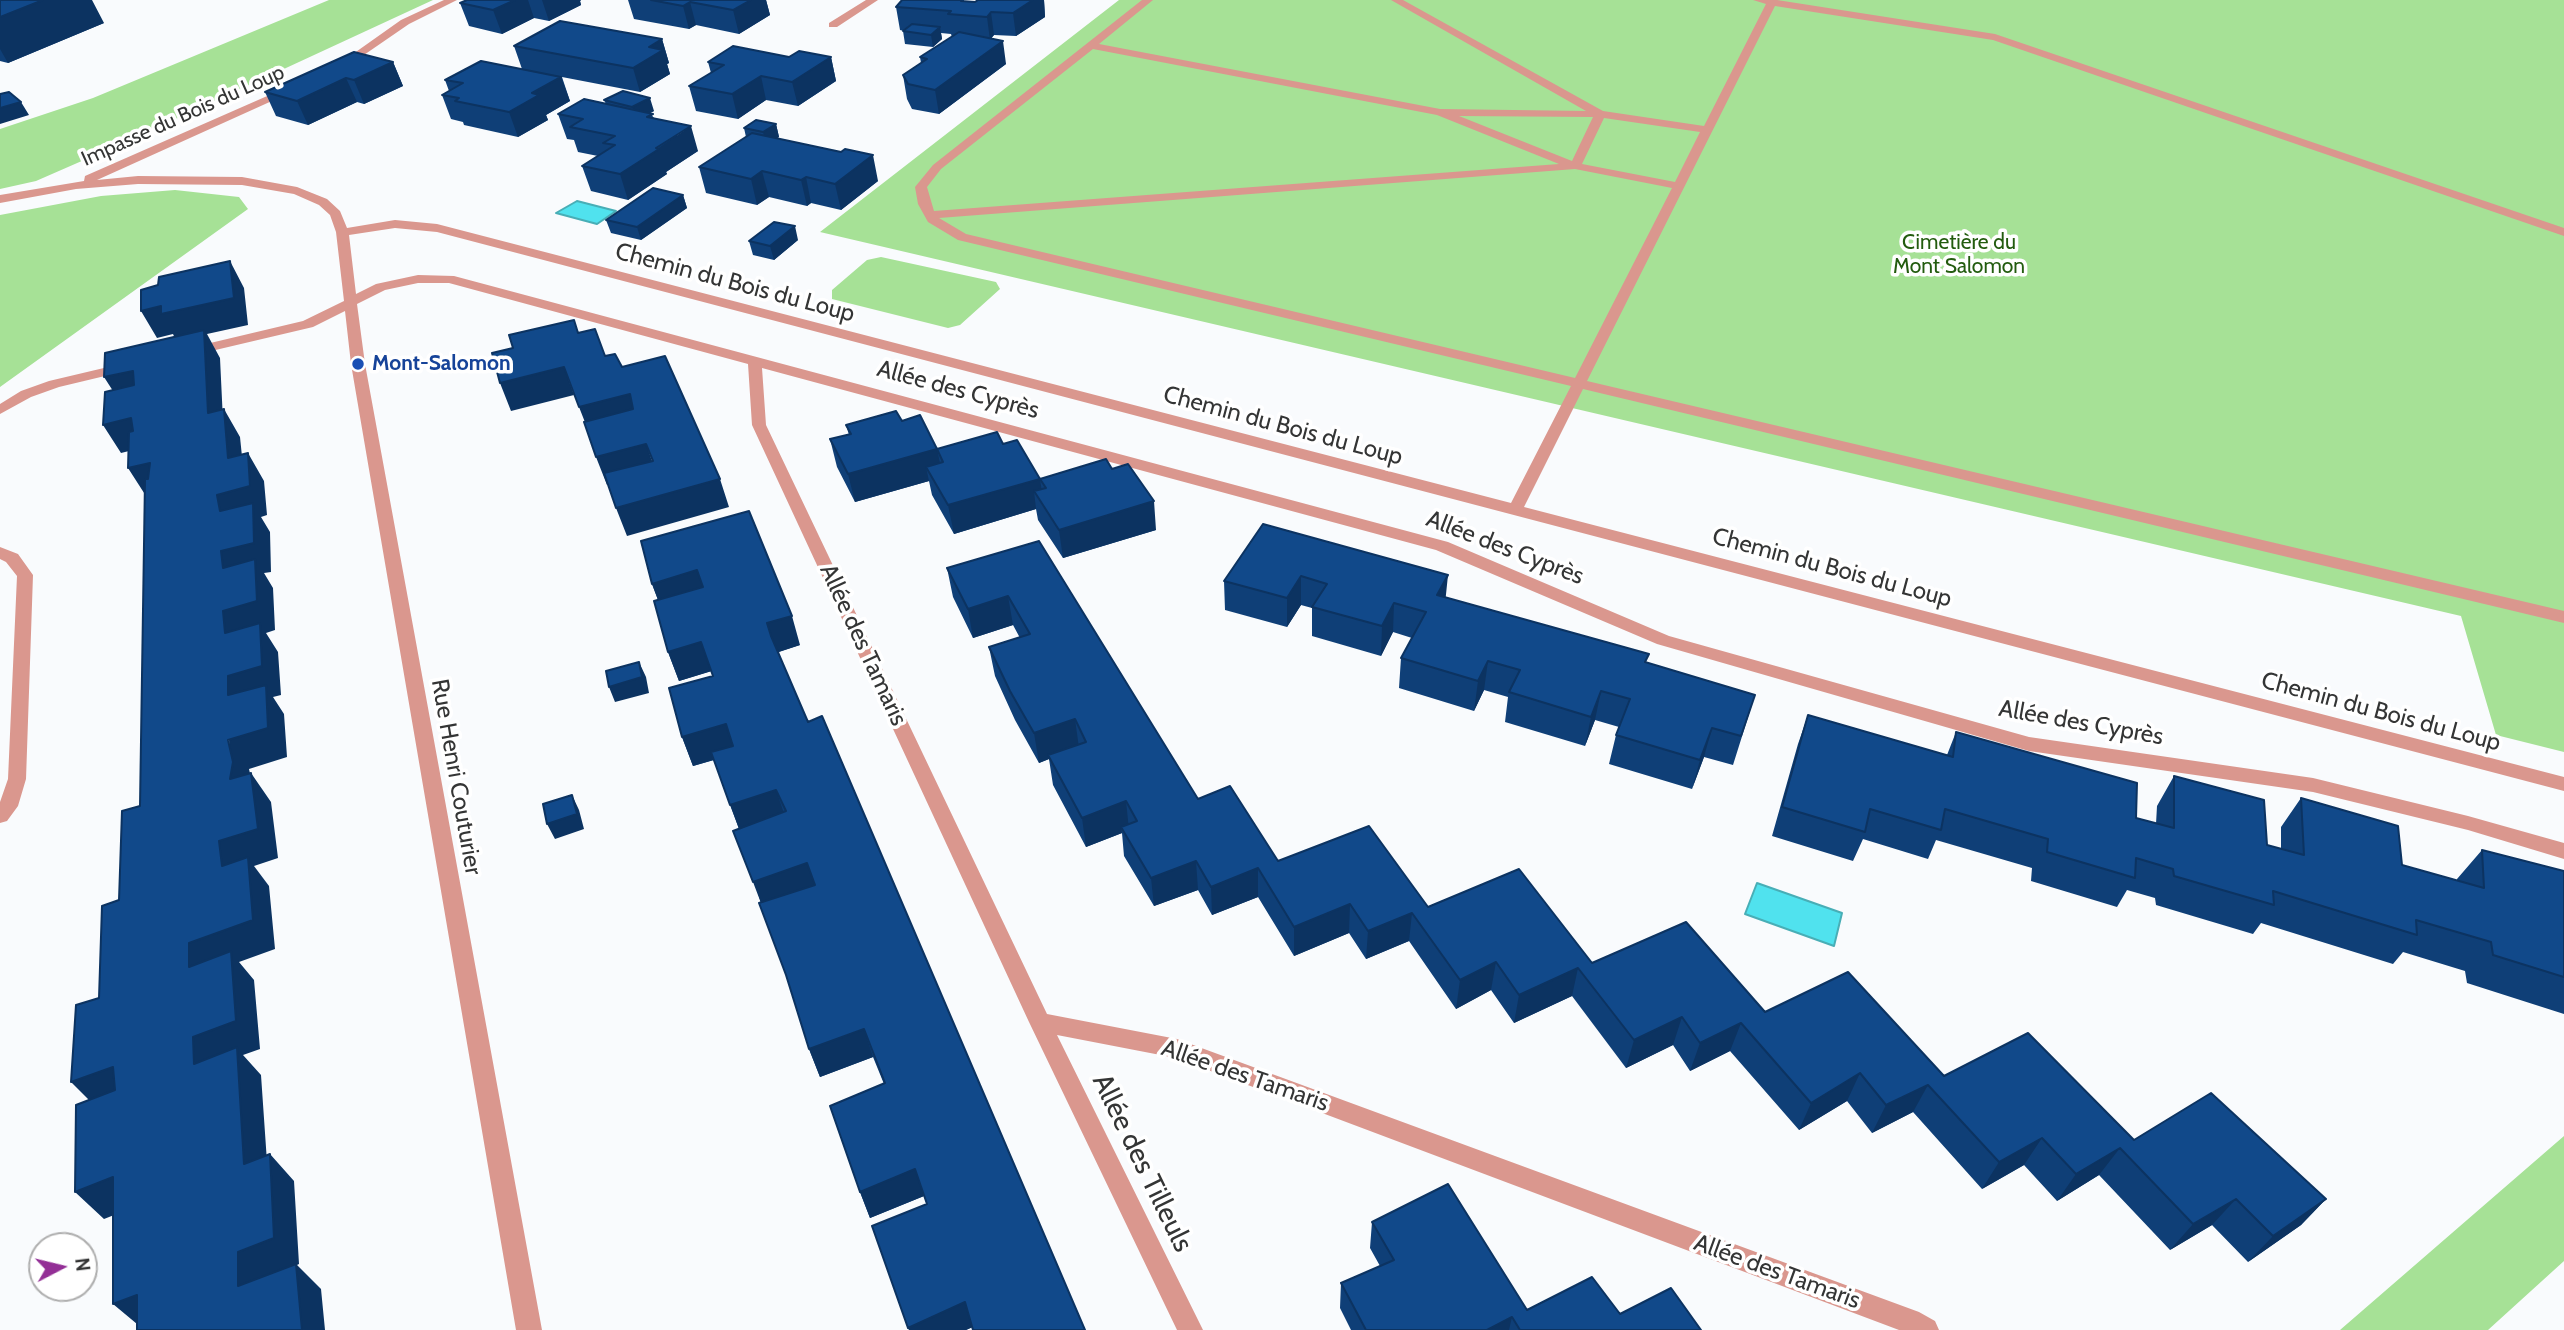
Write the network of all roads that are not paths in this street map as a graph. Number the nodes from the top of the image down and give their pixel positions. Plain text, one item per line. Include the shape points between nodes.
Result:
1 (452, 0) edge
2 (873, 0) edge
3 (1148, 0) edge
4 (1396, 0) edge
5 (1758, 0) edge
6 (1772, 2) junction
7 (833, 25) dead end
8 (1090, 45) junction
9 (336, 70) edge
10 (299, 86) edge
11 (1440, 112) junction
12 (1600, 114) junction
13 (1707, 130) junction
14 (1575, 166) junction
15 (76, 185) junction
16 (1678, 186) junction
17 (0, 199) edge
18 (930, 215) junction
19 (342, 232) junction
20 (2564, 232) edge
21 (349, 302) junction
22 (174, 355) edge
23 (755, 361) junction
24 (134, 365) edge
25 (1577, 383) junction
26 (0, 410) edge
27 (1515, 510) junction
28 (0, 552) edge
29 (2564, 617) edge
30 (2564, 784) edge
31 (0, 816) edge
32 (2564, 850) edge
33 (1040, 1022) junction
34 (529, 1330) edge
35 (1190, 1330) edge
36 (1926, 1330) edge

1 - 9 street via 405,22
2 - 7 street
3 - 8 street
4 - 12 street
5 - 6 street
6 - 13 street
6 - 20 street via 1995,37
8 - 11 street
8 - 18 street via 937,167 921,187
10 - 15 street, Impasse du Bois du Loup
11 - 12 street
11 - 14 street
12 - 13 street
12 - 14 street
13 - 16 street
14 - 16 street
14 - 18 street
15 - 17 street
15 - 19 street via 196,179 276,186 323,201 336,214
16 - 25 street
18 - 25 street via 962,237
19 - 21 street, Rue Henri Couturier
19 - 27 street, Chemin du Bois du Loup via 395,224 437,228
21 - 22 street, Allée des Cyprès via 308,324
21 - 23 street, Allée des Cyprès via 397,283 449,279
21 - 34 street, Rue Henri Couturier
23 - 32 street, Allée des Cyprès via 1442,545 1663,640 2029,744 2313,785
23 - 33 street, Allée des Tamaris via 759,425
24 - 26 street via 54,384
25 - 27 street
25 - 29 street
27 - 30 street, Chemin du Bois du Loup
28 - 31 street via 12,558 24,575 17,779
33 - 35 street, Allée des Tilleuls
33 - 36 street, Allée des Tamaris via 1177,1049

